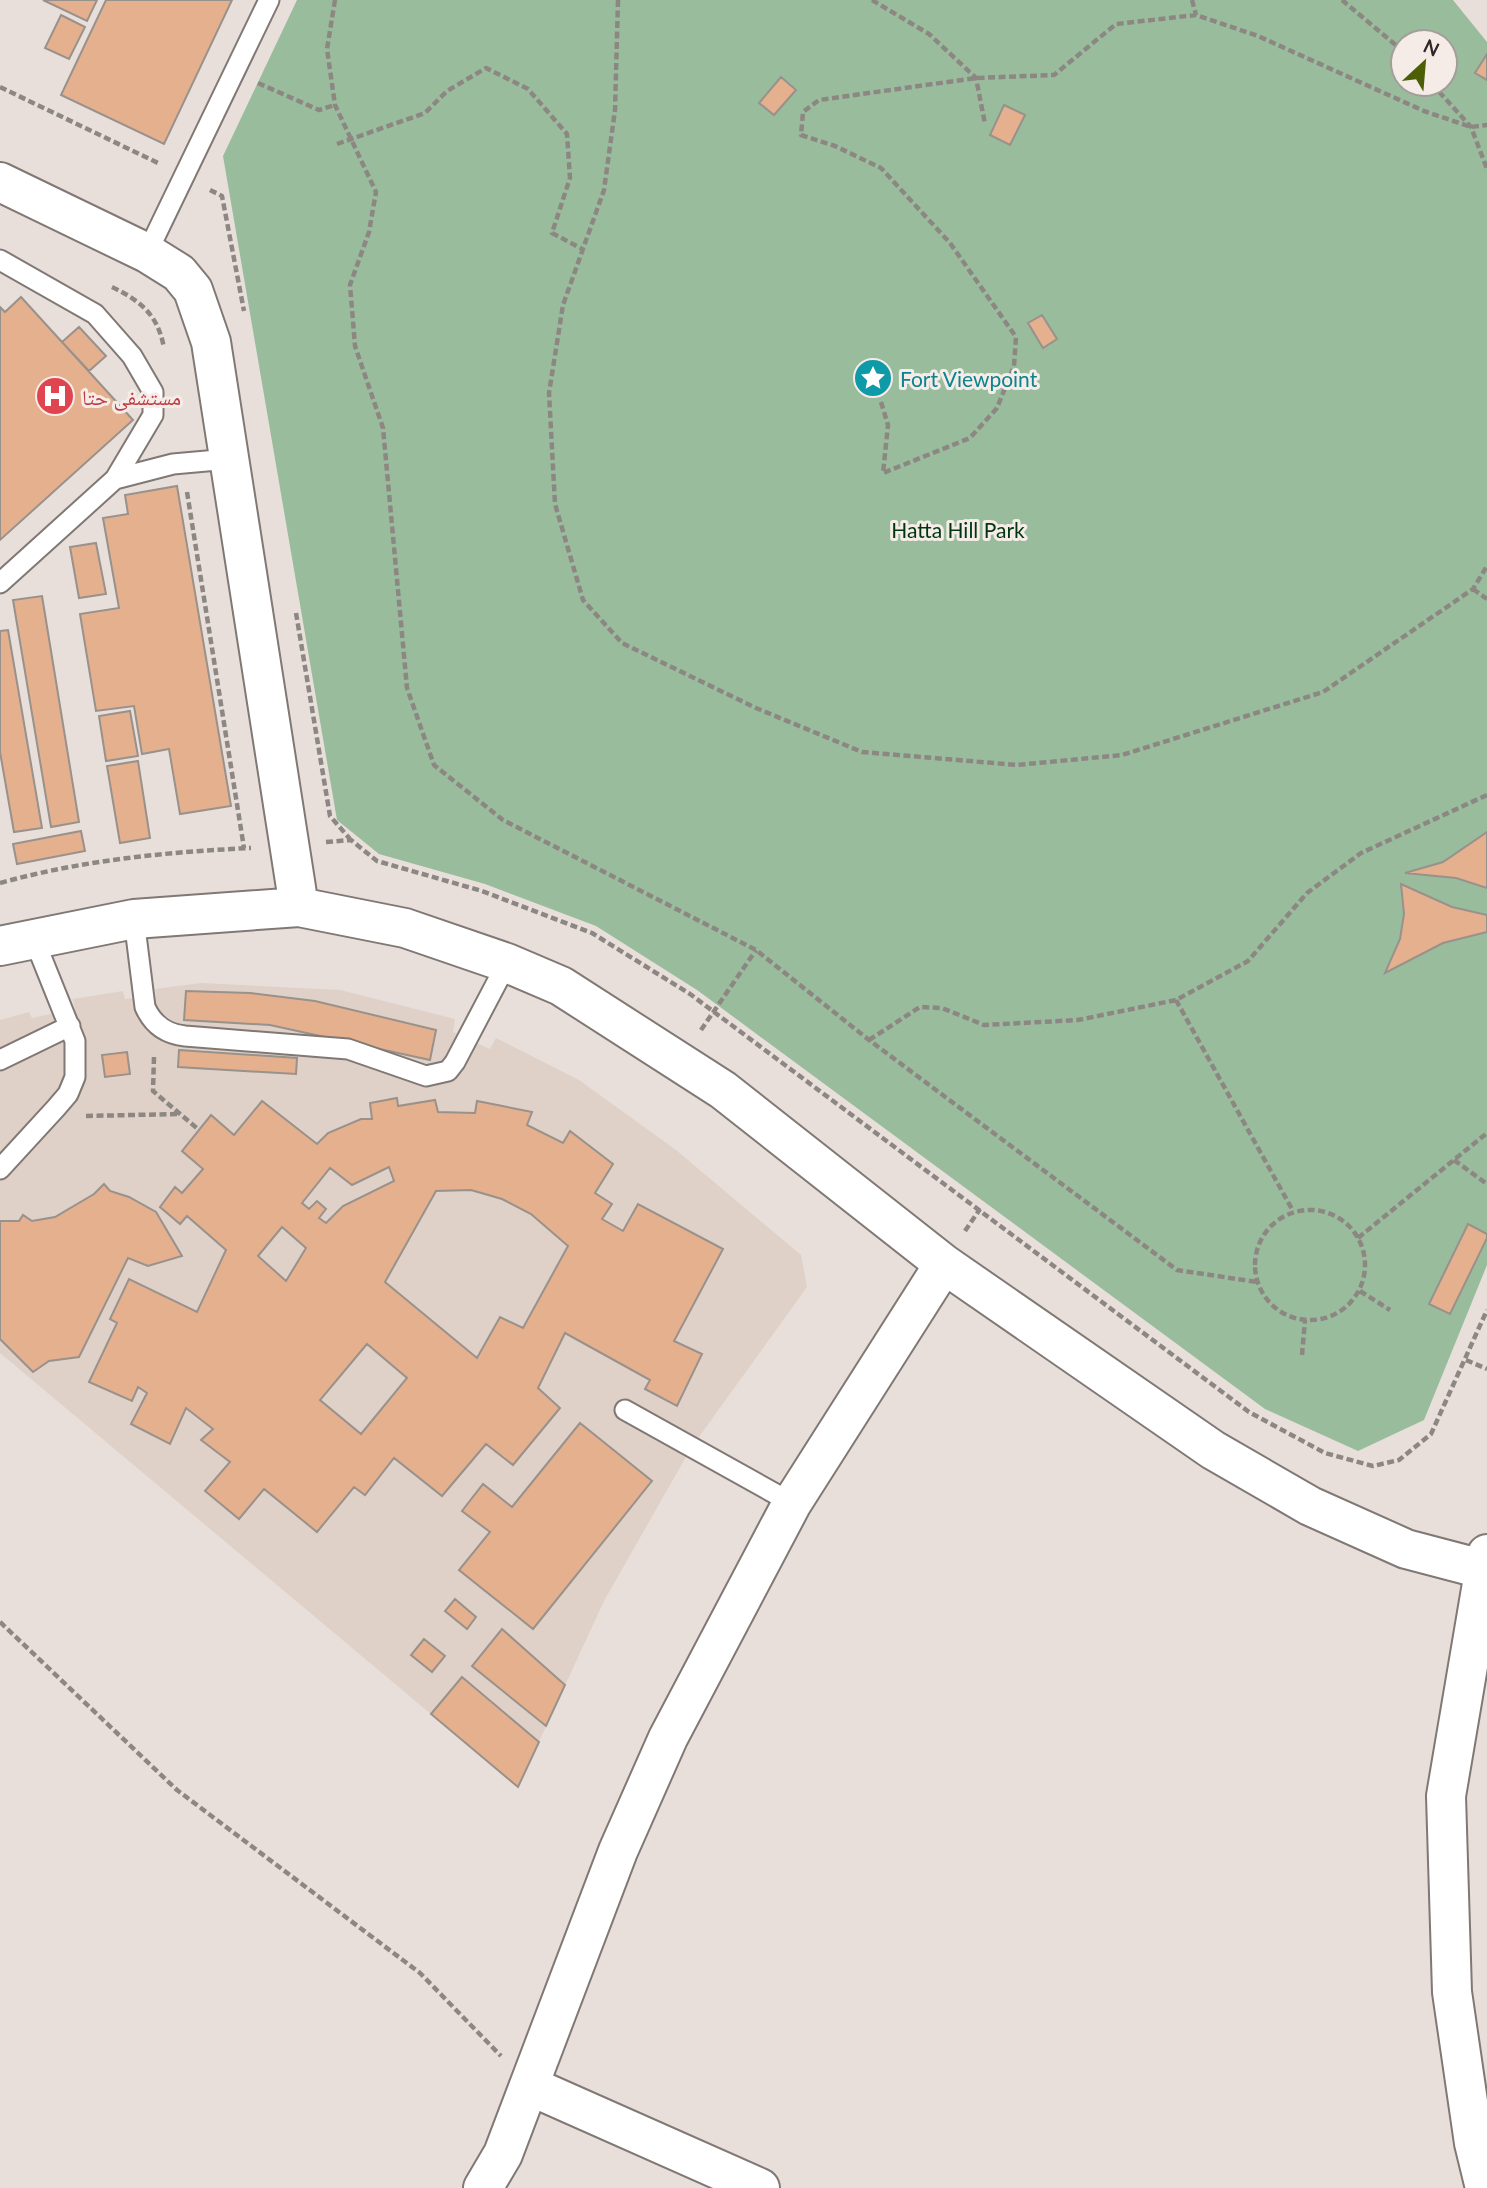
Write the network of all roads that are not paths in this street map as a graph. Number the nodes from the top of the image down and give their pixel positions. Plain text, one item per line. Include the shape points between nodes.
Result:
1 (269, 0) edge
2 (0, 182) edge
3 (147, 253) junction
4 (0, 260) edge
5 (229, 459) junction
6 (115, 480) junction
7 (0, 583) edge
8 (299, 908) junction
9 (134, 919) junction
10 (17, 943) edge
11 (508, 963) junction
12 (70, 1026) junction
13 (0, 1060) edge
14 (0, 1169) edge
15 (944, 1264) junction
16 (625, 1410) dead end
17 (792, 1503) junction
18 (1485, 1562) edge
19 (530, 2085) junction
20 (483, 2188) edge
21 (760, 2188) edge
22 (1485, 2188) edge

1 - 3 lane
2 - 3 street
3 - 5 street via 179,273 193,290 211,342
4 - 6 lane via 95,314 132,356 153,392 153,415
5 - 6 lane via 182,463
5 - 8 street
6 - 7 lane
8 - 9 street
8 - 11 street via 405,928
9 - 10 street
9 - 11 lane via 142,997 149,1017 174,1035 348,1049 426,1076 448,1071 455,1062
10 - 12 lane
11 - 15 street via 561,986 723,1090
12 - 13 lane
12 - 14 lane via 78,1059 68,1094
15 - 17 street
15 - 18 street via 1213,1450 1299,1500 1406,1549
16 - 17 lane
17 - 19 street via 662,1751 618,1851
18 - 22 street via 1446,1796 1452,1992
19 - 20 street via 503,2154
19 - 21 street

